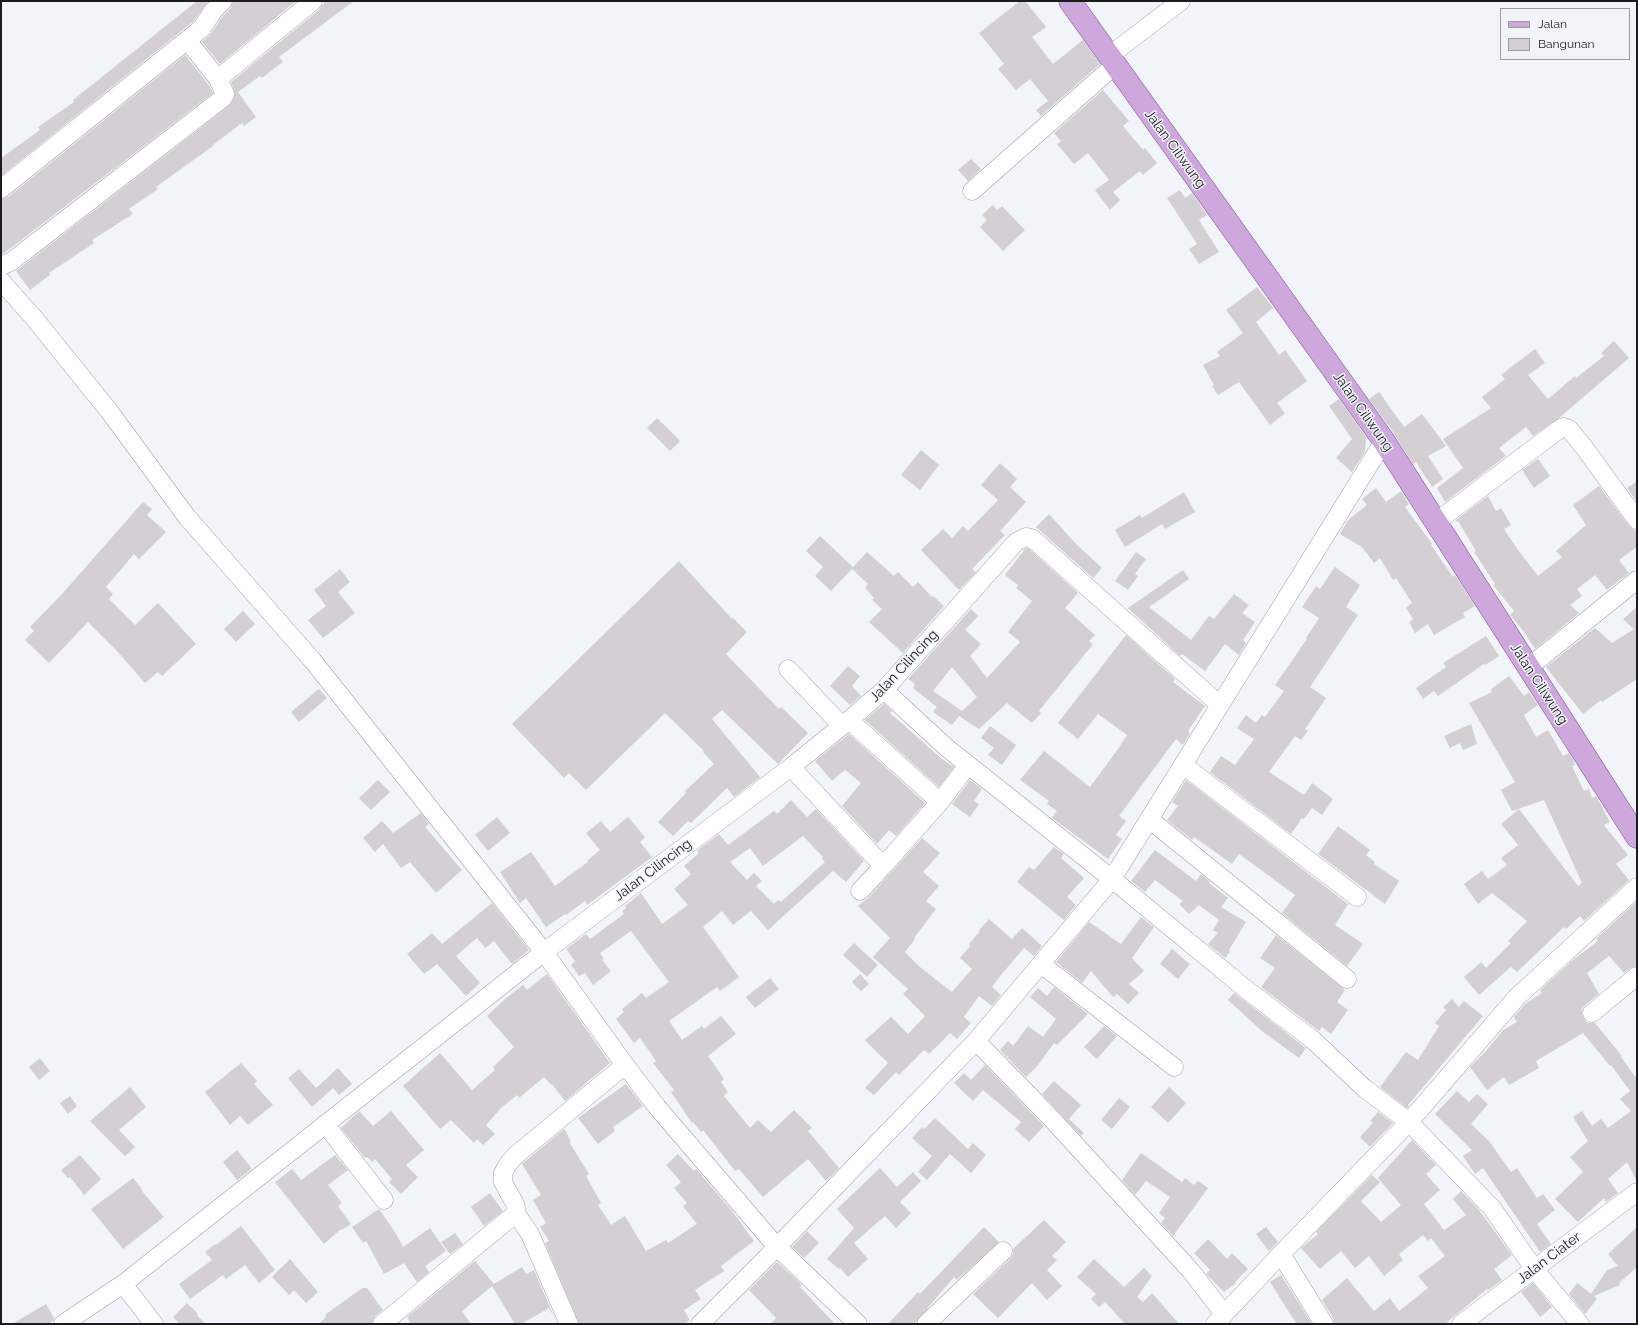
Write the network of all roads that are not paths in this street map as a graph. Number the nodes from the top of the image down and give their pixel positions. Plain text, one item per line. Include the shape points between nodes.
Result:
1 (223, 1) edge
2 (313, 1) edge
3 (1070, 1) edge
4 (1181, 1) edge
5 (193, 36) junction
6 (1112, 60) junction
7 (223, 75) junction
8 (1, 189) edge
9 (972, 191) dead end
10 (1, 264) edge
11 (1, 281) edge
12 (1384, 441) junction
13 (1637, 520) edge
14 (1436, 522) junction
15 (1637, 580) edge
16 (1529, 667) junction
17 (788, 669) dead end
18 (884, 690) junction
19 (1220, 705) junction
20 (845, 723) junction
21 (968, 764) junction
22 (1183, 765) junction
23 (790, 767) junction
24 (940, 802) junction
25 (1150, 819) junction
26 (1637, 837) edge
27 (882, 866) junction
28 (1112, 879) junction
29 (1637, 887) edge
30 (860, 891) dead end
31 (1358, 897) dead end
32 (544, 952) junction
33 (1041, 964) junction
34 (1637, 976) edge
35 (1346, 979) dead end
36 (1592, 1013) dead end
37 (976, 1041) junction
38 (625, 1065) junction
39 (1174, 1067) dead end
40 (1409, 1122) junction
41 (325, 1124) junction
42 (1637, 1192) edge
43 (384, 1200) dead end
44 (515, 1212) junction
45 (777, 1247) junction
46 (1004, 1251) dead end
47 (1281, 1254) junction
48 (1535, 1270) junction
49 (123, 1284) junction
50 (1219, 1319) edge
51 (63, 1324) edge
52 (154, 1324) edge
53 (382, 1324) edge
54 (569, 1324) edge
55 (700, 1324) edge
56 (858, 1324) edge
57 (926, 1324) edge
58 (1324, 1324) edge
59 (1461, 1324) edge
60 (1580, 1324) edge

1 - 5 street
2 - 7 street
3 - 6 main road, Jalan Ciliwung
4 - 6 street
5 - 7 street
5 - 8 street
6 - 9 street
6 - 12 main road, Jalan Ciliwung
7 - 10 street via 223,98 12,261
11 - 32 street via 110,412 187,517 313,661
12 - 14 main road, Jalan Ciliwung
12 - 19 street
13 - 14 street via 1567,428 1559,429
14 - 16 main road, Jalan Ciliwung
15 - 16 street
16 - 26 main road, Jalan Ciliwung
17 - 20 street
18 - 19 street, Jalan Cilincing via 1016,542 1026,537 1033,539
18 - 20 street, Jalan Cilincing
18 - 21 street
19 - 22 street
20 - 23 street, Jalan Cilincing
20 - 24 street
21 - 24 street
21 - 28 street
22 - 25 street
22 - 31 street
23 - 27 street
23 - 32 street, Jalan Cilincing
24 - 27 street
25 - 28 street
25 - 35 street
27 - 30 street
28 - 33 street
28 - 40 street via 1246,990 1313,1040 1364,1088
29 - 40 street via 1517,997
32 - 38 street
32 - 41 street, Jalan Cilincing
33 - 37 street
33 - 39 street
34 - 36 street
37 - 45 street
37 - 50 street via 1049,1116 1191,1271
38 - 44 street via 508,1164 503,1173 503,1182 515,1204
38 - 45 street via 657,1107
40 - 47 street
40 - 48 street via 1492,1208
41 - 43 street
41 - 49 street, Jalan Cilincing
42 - 48 street, Jalan Ciater
44 - 53 street via 502,1226
44 - 54 street via 530,1234
45 - 55 street
45 - 56 street
46 - 57 street
47 - 50 street
47 - 58 street
48 - 59 street, Jalan Ciater
48 - 60 street
49 - 51 street, Jalan Cilincing
49 - 52 street

